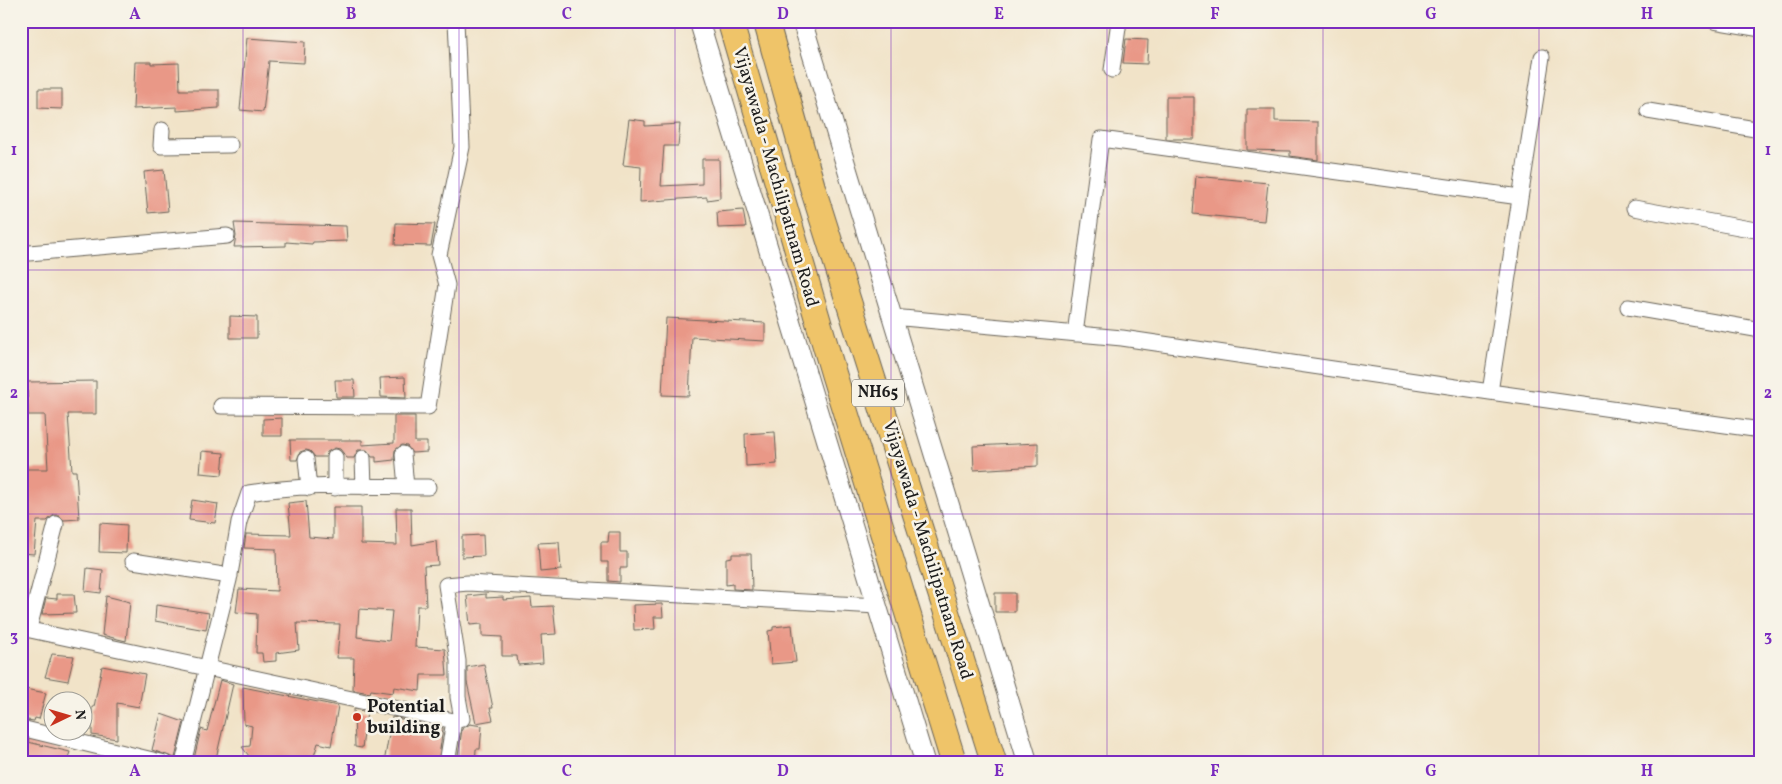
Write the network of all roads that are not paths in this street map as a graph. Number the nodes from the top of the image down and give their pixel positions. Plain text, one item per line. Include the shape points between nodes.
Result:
1 (456, 21) edge
2 (699, 21) edge
3 (766, 21) edge
4 (802, 21) edge
5 (1119, 21) edge
6 (1714, 21) edge
7 (730, 22) edge
8 (1761, 29) edge
9 (1542, 57) dead end
10 (1112, 70) dead end
11 (1648, 111) dead end
12 (162, 130) dead end
13 (1761, 130) edge
14 (230, 146) dead end
15 (1520, 198) junction
16 (1634, 208) dead end
17 (1761, 231) edge
18 (227, 236) dead end
19 (29, 253) dead end
20 (1628, 306) dead end
21 (892, 317) junction
22 (1761, 330) edge
23 (1075, 334) junction
24 (1490, 392) junction
25 (221, 406) dead end
26 (1761, 430) edge
27 (403, 454) dead end
28 (335, 457) dead end
29 (363, 458) dead end
30 (306, 459) dead end
31 (364, 487) junction
32 (406, 487) junction
33 (309, 488) junction
34 (335, 488) junction
35 (428, 488) dead end
36 (56, 524) dead end
37 (133, 561) dead end
38 (230, 576) junction
39 (877, 606) junction
40 (25, 628) edge
41 (207, 667) junction
42 (454, 721) junction
43 (21, 728) edge
44 (165, 763) edge
45 (183, 763) edge
46 (447, 763) edge
47 (925, 763) edge
48 (954, 763) edge
49 (994, 763) edge
50 (1028, 763) edge

1 - 25 street via 462,148 439,255 447,285 428,406
2 - 39 street
3 - 49 highway, Vijayawada - Machilipatnam Road / NH65 via 813,189
4 - 21 street
5 - 10 street
6 - 8 street
7 - 48 highway, Vijayawada - Machilipatnam Road / NH65 via 834,375
9 - 15 street
11 - 13 street
12 - 14 street via 161,146
15 - 23 street via 1101,139
15 - 24 street
16 - 17 street
18 - 19 street
20 - 22 street
21 - 23 street
21 - 50 street
23 - 24 street via 1122,338
24 - 26 street
27 - 32 street
28 - 34 street
29 - 31 street
30 - 33 street
31 - 32 street
31 - 34 street
32 - 35 street
33 - 34 street
33 - 38 street via 249,493 239,522
36 - 40 street
37 - 38 street
38 - 41 street
39 - 42 street via 468,583 446,585 458,661 462,719
39 - 47 street
40 - 41 street
41 - 42 street
41 - 45 street
42 - 46 street
43 - 44 street

